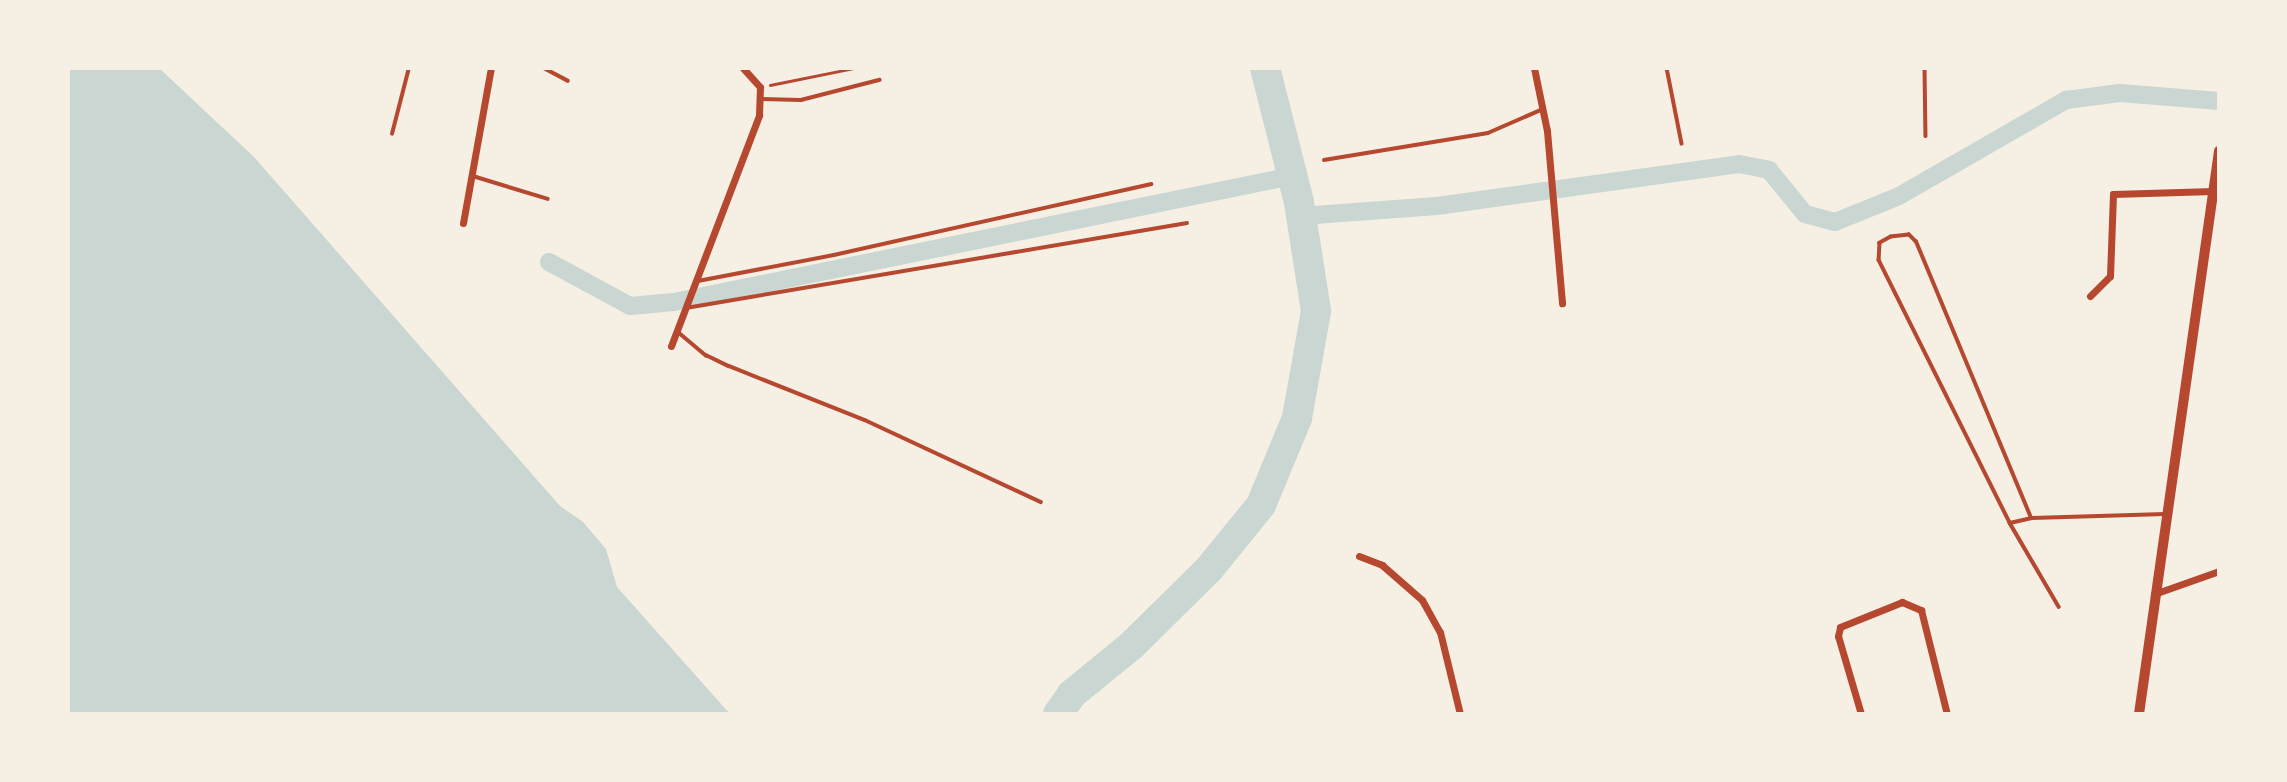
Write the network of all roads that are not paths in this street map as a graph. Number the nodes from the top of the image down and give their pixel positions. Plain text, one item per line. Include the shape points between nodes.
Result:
1 (409, 68) edge
2 (491, 68) edge
3 (544, 68) edge
4 (743, 68) edge
5 (1534, 68) edge
6 (1667, 68) edge
7 (1925, 68) edge
8 (879, 80) dead end
9 (568, 81) dead end
10 (761, 99) junction
11 (1543, 110) junction
12 (393, 134) dead end
13 (1926, 136) dead end
14 (1682, 145) dead end
15 (2219, 151) edge
16 (1324, 160) dead end
17 (472, 176) junction
18 (1151, 184) dead end
19 (2213, 191) junction
20 (548, 199) dead end
21 (463, 223) dead end
22 (1187, 223) dead end
23 (2214, 225) edge
24 (696, 281) junction
25 (2090, 296) dead end
26 (1562, 303) dead end
27 (686, 309) junction
28 (677, 331) junction
29 (671, 346) dead end
30 (1041, 502) dead end
31 (2165, 514) junction
32 (2031, 518) junction
33 (2010, 523) junction
34 (1359, 556) dead end
35 (2219, 571) edge
36 (2153, 594) junction
37 (2059, 607) dead end
38 (1460, 714) edge
39 (1861, 714) edge
40 (1947, 714) edge
41 (2139, 714) edge

1 - 12 lane
2 - 17 street
3 - 9 lane
4 - 10 street via 760,87
5 - 11 street
6 - 14 lane
7 - 13 lane
8 - 10 lane via 801,100
10 - 24 street
11 - 16 lane via 1488,132
11 - 26 street
15 - 19 main road
17 - 20 lane
17 - 21 street
18 - 24 lane
19 - 23 main road
19 - 25 street via 2113,194 2110,276
22 - 27 lane
23 - 31 main road
24 - 27 street
27 - 28 street
28 - 29 street
28 - 30 lane via 706,355 729,366 865,420
31 - 32 lane
31 - 36 main road
32 - 33 lane
32 - 33 lane via 1916,242 1909,235 1891,237 1881,243 1879,260
33 - 37 lane
34 - 38 street via 1382,565 1422,600 1440,632
35 - 36 street
36 - 41 main road
39 - 40 street via 1838,636 1840,627 1902,601 1921,610

